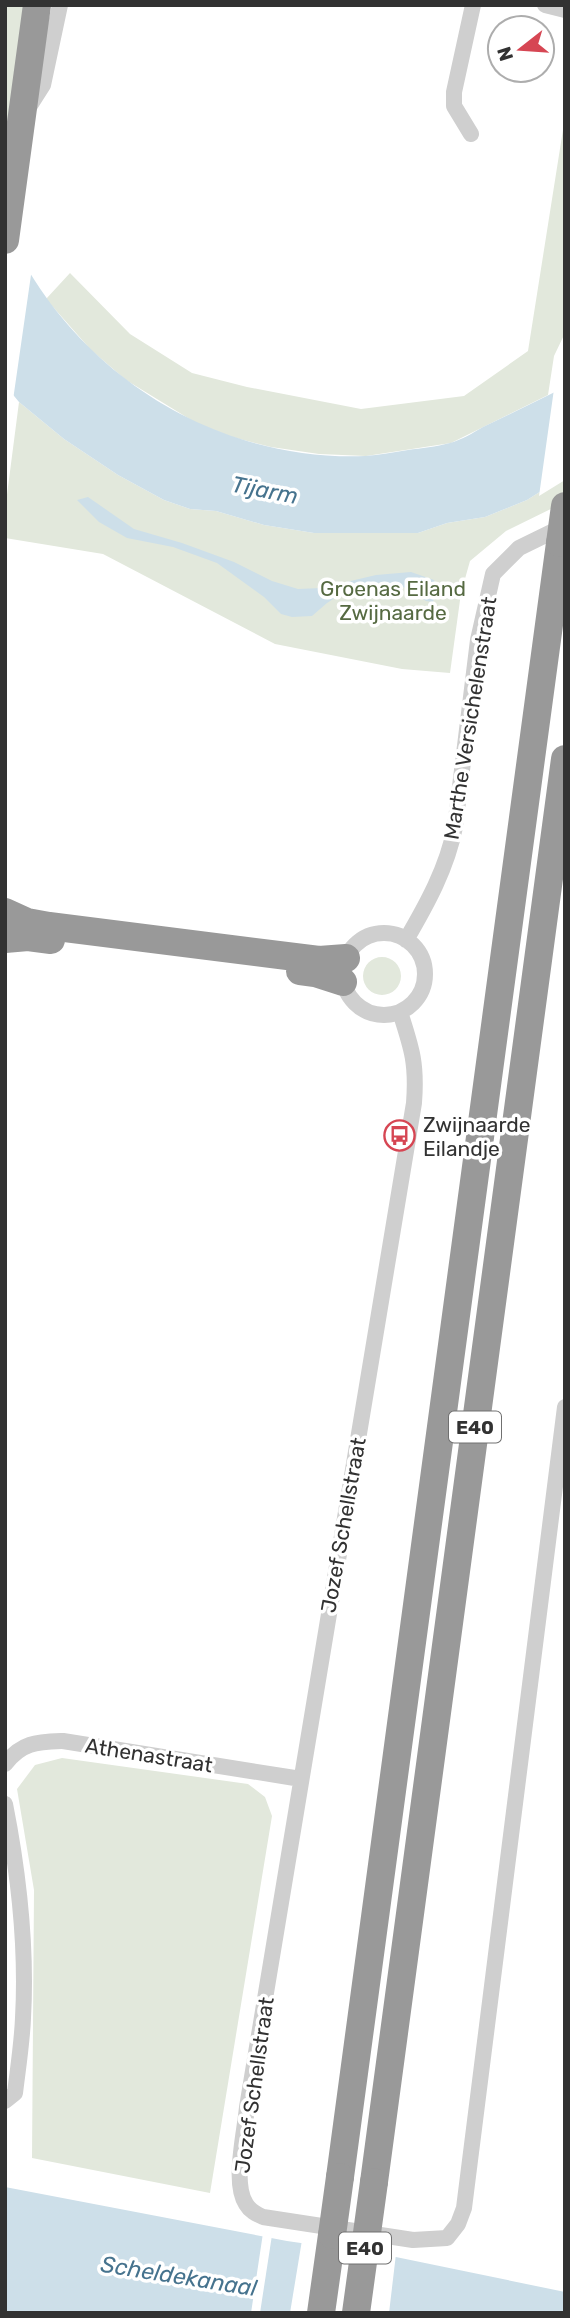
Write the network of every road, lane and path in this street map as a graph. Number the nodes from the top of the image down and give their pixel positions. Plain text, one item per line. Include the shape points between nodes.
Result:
1 (37, 5) edge
2 (60, 5) edge
3 (473, 5) edge
4 (545, 5) edge
5 (565, 10) edge
6 (22, 118) junction
7 (471, 134) dead end
8 (5, 240) edge
9 (565, 506) edge
10 (562, 534) edge
11 (565, 759) edge
12 (5, 912) edge
13 (5, 939) edge
14 (406, 940) junction
15 (344, 970) junction
16 (400, 1013) junction
17 (565, 1407) edge
18 (560, 1490) edge
19 (5, 1764) edge
20 (301, 1779) junction
21 (5, 1804) edge
22 (5, 2101) edge
23 (378, 2183) junction
24 (321, 2313) edge
25 (356, 2313) edge
26 (374, 2313) edge

1 - 6 highway
2 - 6 street via 44,85
3 - 7 street via 454,92 454,106
4 - 5 street
6 - 8 highway
9 - 10 highway, E40, bridge
10 - 14 street, Marthe Versichelenstraat via 519,548 493,574 478,640 450,851
10 - 24 highway, E40, bridge
11 - 23 highway, E40 via 386,2095
12 - 15 highway via 49,926 338,960
13 - 15 highway via 27,937 314,973
14 - 15 street via 379,933 359,942
14 - 16 street via 424,963 425,978 421,992
15 - 16 street via 358,1007 371,1014
16 - 20 street, Jozef Schellstraat via 413,1054 414,1103
17 - 18 street
18 - 20 street, Jozef Schellstraat via 468,2188 458,2224 447,2238 414,2240 263,2217 245,2204 240,2173 247,2107
19 - 20 street, Athenastraat via 15,1751 36,1742 63,1741
21 - 22 street via 23,1938 23,2018 15,2093
23 - 25 highway, E40, bridge
23 - 26 highway

